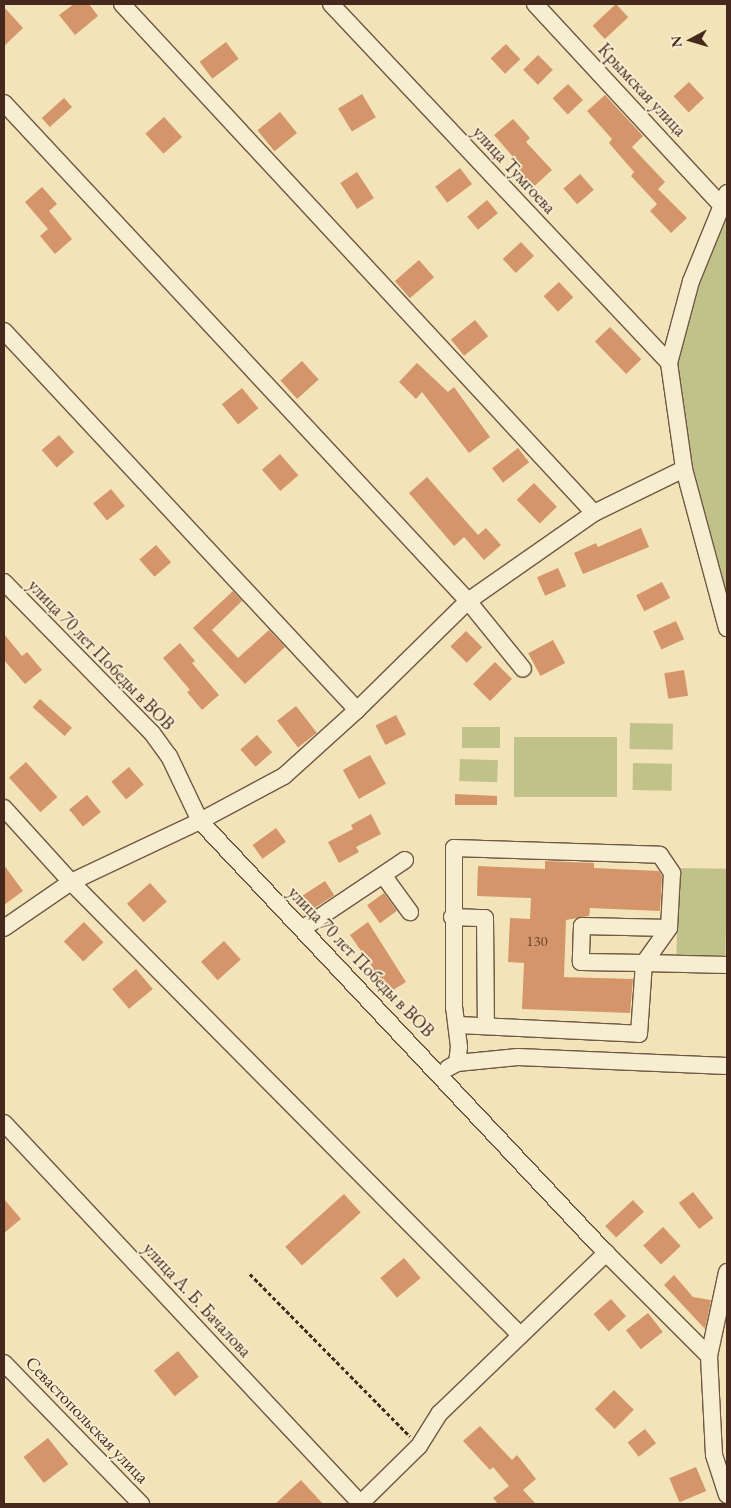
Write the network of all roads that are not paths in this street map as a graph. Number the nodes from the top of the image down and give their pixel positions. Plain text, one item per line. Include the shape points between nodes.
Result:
1 (122, 4) edge
2 (331, 4) edge
3 (535, 4) edge
4 (4, 103) edge
5 (724, 199) edge
6 (4, 332) edge
7 (669, 363) junction
8 (684, 469) junction
9 (594, 513) junction
10 (4, 582) edge
11 (468, 601) junction
12 (727, 628) edge
13 (523, 669) dead end
14 (357, 710) junction
15 (4, 808) edge
16 (200, 821) junction
17 (405, 860) dead end
18 (383, 875) junction
19 (71, 882) junction
20 (410, 912) dead end
21 (452, 917) junction
22 (4, 928) edge
23 (669, 928) junction
24 (302, 929) junction
25 (644, 963) junction
26 (727, 965) edge
27 (458, 1025) junction
28 (486, 1026) junction
29 (457, 1063) junction
30 (727, 1066) edge
31 (440, 1073) junction
32 (4, 1123) edge
33 (606, 1253) junction
34 (727, 1272) edge
35 (519, 1334) junction
36 (709, 1356) junction
37 (4, 1363) edge
38 (727, 1495) edge
39 (141, 1504) edge
40 (360, 1504) edge

1 - 9 street
2 - 7 street, улица Тумгоева
3 - 5 street, Крымская улица
4 - 11 street
5 - 7 street via 691,282
6 - 14 street
7 - 8 street
8 - 9 street
8 - 12 street
9 - 11 street
10 - 16 street, улица 70 лет Победы в ВОВ via 152,733 169,756
11 - 13 street
11 - 14 street
14 - 16 street via 284,776
15 - 19 street
16 - 19 street
16 - 24 street, улица 70 лет Победы в ВОВ
17 - 18 street
18 - 20 street
18 - 24 street
19 - 22 street
19 - 35 street
21 - 23 street via 454,848 660,855 672,873
21 - 27 street via 454,1008
21 - 28 street via 485,918
23 - 25 street
23 - 25 street via 582,926 582,962
24 - 31 street, улица 70 лет Победы в ВОВ
25 - 26 street
25 - 28 street via 639,1034
27 - 28 street
27 - 29 street
29 - 30 street via 518,1057
29 - 31 street
31 - 33 street, улица 70 лет Победы в ВОВ
32 - 40 street, улица А. Б. Бачалова
33 - 35 street
33 - 36 street, улица 70 лет Победы в ВОВ
34 - 36 street
35 - 40 street via 440,1413 419,1446
36 - 38 street via 714,1455
37 - 39 street, Севастопольская улица

